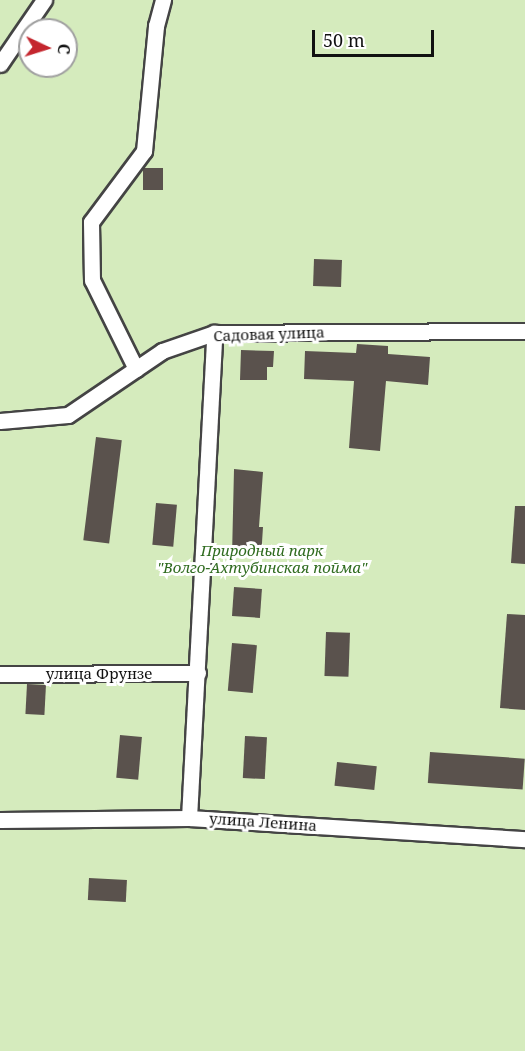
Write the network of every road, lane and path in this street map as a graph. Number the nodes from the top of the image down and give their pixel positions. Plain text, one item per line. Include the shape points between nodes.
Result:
1 (44, 0) edge
2 (163, 0) edge
3 (0, 64) edge
4 (525, 331) edge
5 (214, 333) junction
6 (136, 369) junction
7 (0, 421) edge
8 (198, 673) junction
9 (0, 674) edge
10 (189, 818) junction
11 (0, 820) edge
12 (525, 839) edge

1 - 3 street
2 - 6 street via 156,26 144,151 91,222 92,280
4 - 5 street, Садовая улица
5 - 6 street, Садовая улица via 162,351
5 - 8 street
6 - 7 street, Садовая улица via 68,415
8 - 9 street, улица Фрунзе
8 - 10 street
10 - 11 street, улица Ленина
10 - 12 street, улица Ленина

